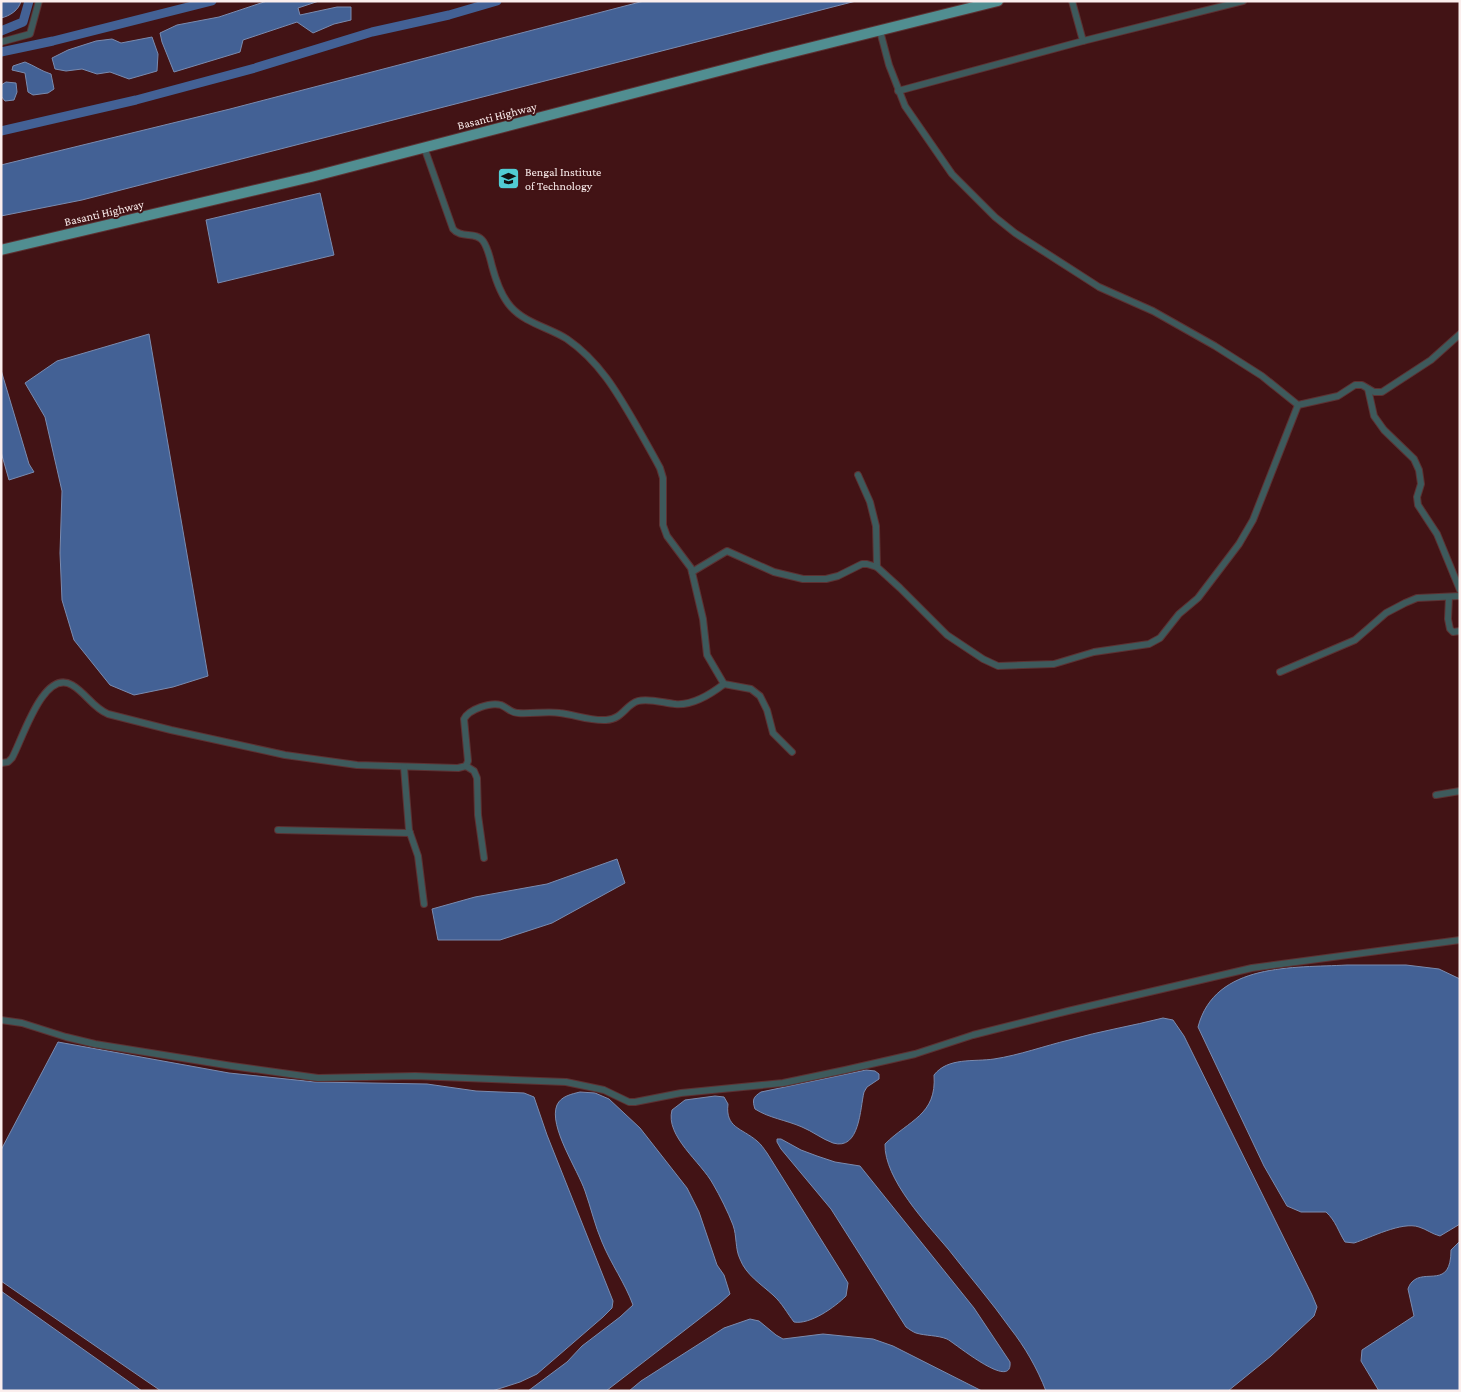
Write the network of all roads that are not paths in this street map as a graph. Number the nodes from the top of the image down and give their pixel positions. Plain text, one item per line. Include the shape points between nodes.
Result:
1 (39, 1) edge
2 (998, 1) edge
3 (1072, 1) edge
4 (1243, 1) edge
5 (880, 31) junction
6 (1083, 41) junction
7 (1, 42) edge
8 (898, 91) junction
9 (424, 147) junction
10 (1, 250) edge
11 (1459, 335) edge
12 (1368, 389) junction
13 (1298, 405) junction
14 (858, 475) dead end
15 (877, 567) junction
16 (692, 572) junction
17 (1460, 590) edge
18 (1460, 596) edge
19 (1449, 597) junction
20 (1460, 631) edge
21 (1280, 672) dead end
22 (724, 684) junction
23 (792, 752) dead end
24 (1, 763) edge
25 (466, 766) junction
26 (404, 768) junction
27 (1460, 791) edge
28 (1436, 795) dead end
29 (278, 830) dead end
30 (410, 833) junction
31 (484, 858) dead end
32 (424, 904) dead end
33 (1460, 940) edge
34 (1, 1020) edge

1 - 7 street via 30,34
2 - 5 main road, Basanti Highway
3 - 6 street
4 - 6 street
5 - 8 street
5 - 9 main road, Basanti Highway
6 - 8 street
8 - 13 street via 952,174 1014,232 1099,287 1153,311 1215,346 1262,376
9 - 10 main road, Basanti Highway
9 - 16 street via 453,229 484,242 506,302 520,315 574,345 594,362 618,394 660,468 663,525
11 - 12 street via 1431,360 1382,392
12 - 13 street via 1355,385 1338,396
12 - 17 street via 1374,416 1414,459 1421,484 1418,505 1437,534
13 - 15 street via 1253,520 1239,544 1198,598 1179,614 1160,638 1149,644 1094,652 1054,664 1005,667 992,664 947,635
14 - 15 street via 876,526
15 - 16 street via 862,564 838,576 803,579 774,572 727,551
16 - 22 street via 703,619 707,656
18 - 19 street
19 - 20 street via 1448,625 1453,632
19 - 21 street via 1418,598 1405,603 1386,613 1346,645
22 - 23 street via 756,692 766,705 773,733
22 - 25 street via 691,702 636,702 620,716 606,720 554,712 517,714 499,704 485,706 470,712 464,719
24 - 26 street via 12,758 48,688 62,682 73,685 103,712 119,717 272,753
25 - 26 street
25 - 31 street via 474,771 477,778
26 - 30 street
27 - 28 street
29 - 30 street
30 - 32 street via 418,856
33 - 34 street via 1252,968 1059,1013 915,1054 845,1070 782,1083 635,1102 604,1090 566,1082 415,1076 318,1078 95,1044

